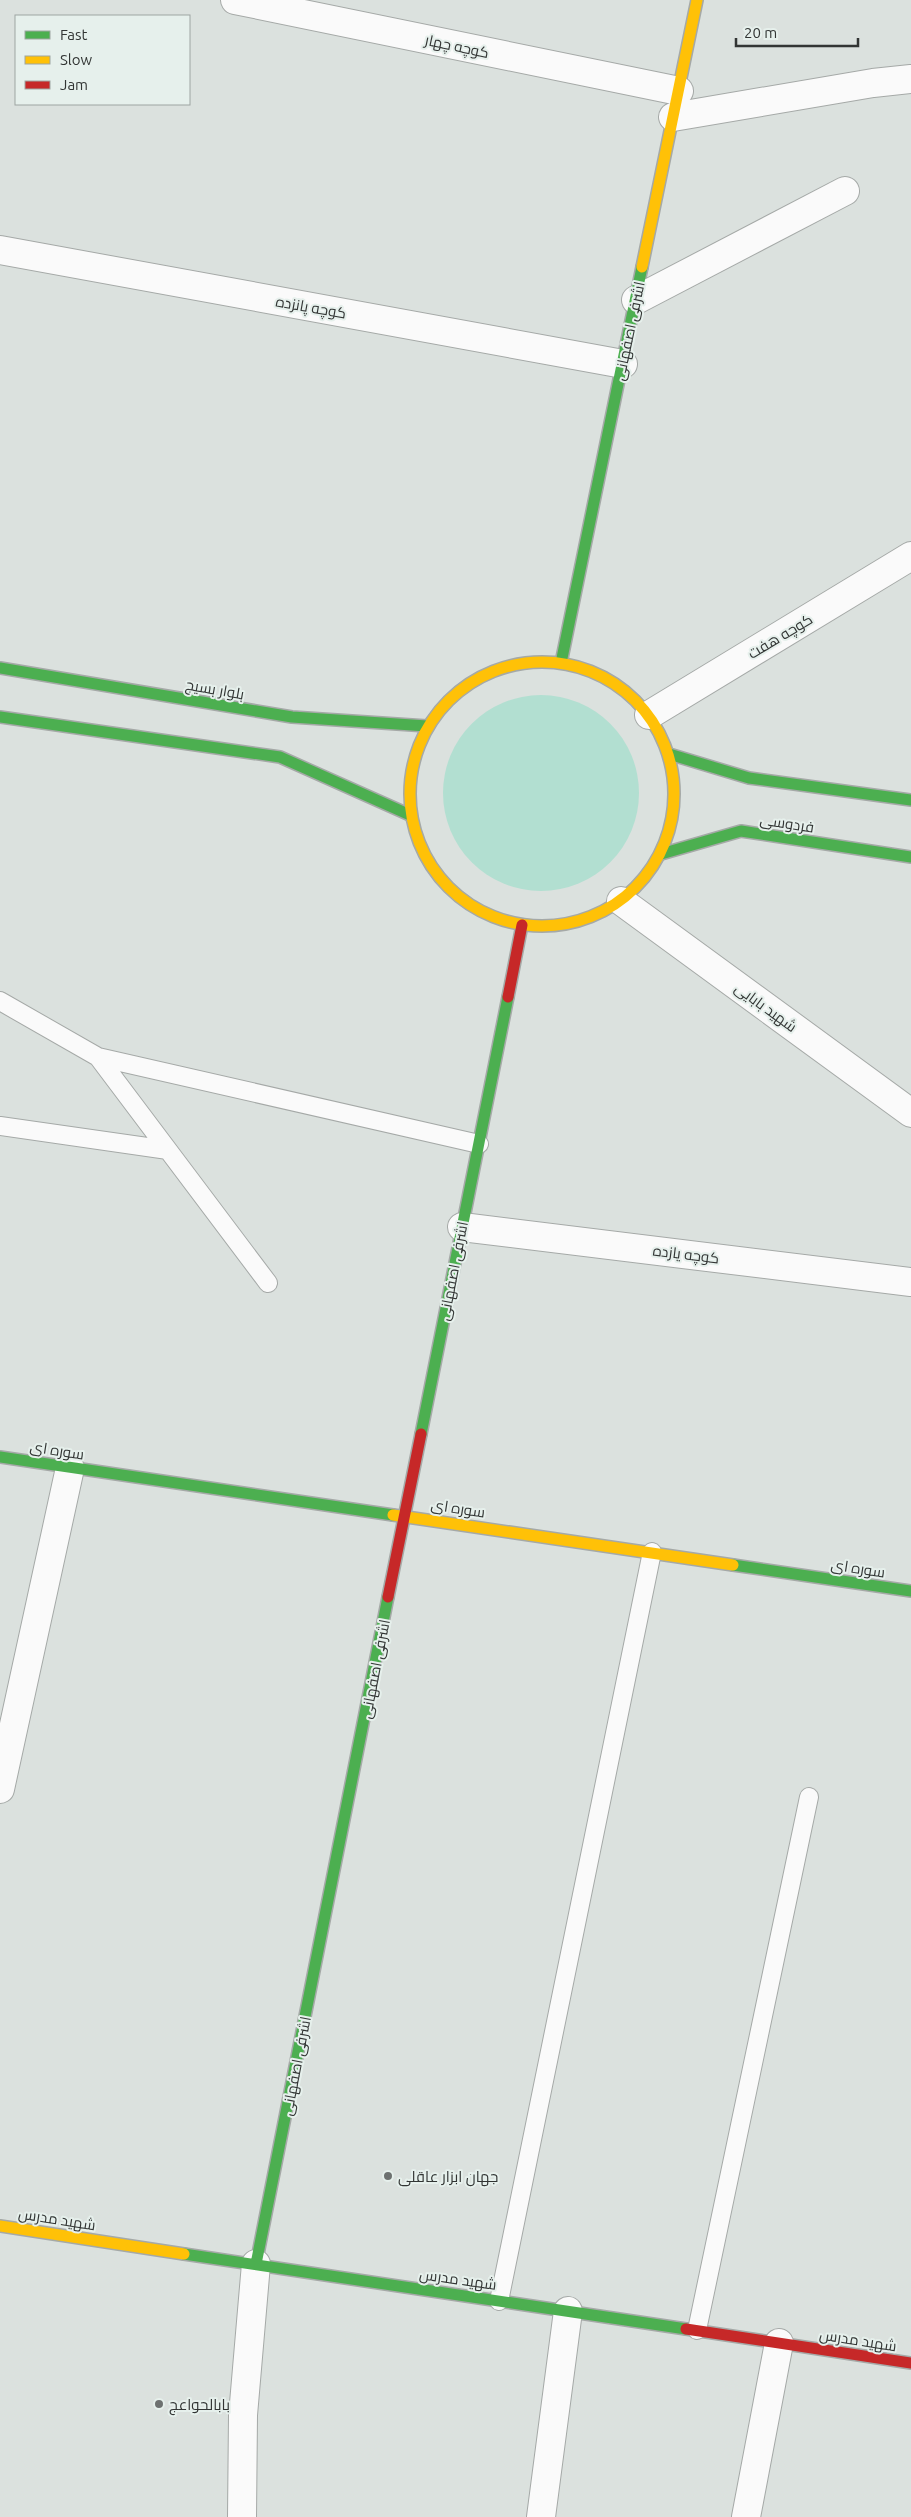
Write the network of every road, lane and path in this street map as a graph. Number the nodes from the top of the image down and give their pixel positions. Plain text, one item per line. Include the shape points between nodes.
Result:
1 (235, 0) edge
2 (697, 0) edge
3 (911, 79) edge
4 (676, 104) junction
5 (845, 192) dead end
6 (0, 250) edge
7 (636, 300) junction
8 (623, 364) junction
9 (911, 556) edge
10 (561, 663) junction
11 (0, 668) edge
12 (649, 715) junction
13 (0, 718) edge
14 (427, 726) junction
15 (669, 754) junction
16 (911, 800) edge
17 (410, 815) junction
18 (661, 854) junction
19 (911, 857) edge
20 (621, 901) junction
21 (522, 925) junction
22 (0, 1001) edge
23 (98, 1057) junction
24 (911, 1113) edge
25 (0, 1126) edge
26 (479, 1144) junction
27 (168, 1150) junction
28 (462, 1227) junction
29 (911, 1282) edge
30 (268, 1283) dead end
31 (0, 1457) edge
32 (70, 1468) junction
33 (405, 1515) junction
34 (652, 1552) junction
35 (911, 1591) edge
36 (0, 1789) edge
37 (810, 1797) dead end
38 (0, 2226) edge
39 (256, 2264) junction
40 (499, 2301) junction
41 (568, 2311) junction
42 (697, 2330) junction
43 (779, 2343) junction
44 (911, 2363) edge
45 (242, 2517) edge
46 (541, 2517) edge
47 (746, 2517) edge

1 - 4 street, کوچه چهار
2 - 4 street, اشرفی اصفهانی
3 - 4 street
4 - 7 street, اشرفی اصفهانی
5 - 7 street
6 - 8 street, کوچه پانزده
7 - 8 street, اشرفی اصفهانی
8 - 10 street, اشرفی اصفهانی
9 - 12 street, کوچه هفت
10 - 12 street via 595,672 625,690
10 - 14 street via 522,663 484,674 452,696
11 - 14 street, بلوار بسیج via 292,717
12 - 15 street
13 - 17 street via 280,757
14 - 17 street via 415,755 409,785
15 - 16 street via 749,778
15 - 18 street via 675,788 672,821
17 - 21 street via 424,855 449,888 482,912
18 - 19 street, فردوسی via 741,831
18 - 20 street via 644,879
20 - 21 street via 590,917 557,926
20 - 24 street, شهید بابایی
21 - 26 street, اشرفی اصفهانی
22 - 23 lane
23 - 26 lane
23 - 27 lane
25 - 27 lane
26 - 28 street, اشرفی اصفهانی
27 - 30 lane
28 - 29 street, کوچه یازده
28 - 33 street, اشرفی اصفهانی
31 - 32 street, سوره ای
32 - 33 street, سوره ای
32 - 36 street
33 - 34 street, سوره ای
33 - 39 street, اشرفی اصفهانی
34 - 35 street, سوره ای
34 - 40 lane
37 - 42 lane
38 - 39 street, شهید مدرس
39 - 40 street, شهید مدرس
39 - 45 street, اشرفی اصفهانی via 243,2415
40 - 41 street, شهید مدرس
41 - 42 street, شهید مدرس
41 - 46 street
42 - 43 street, شهید مدرس
43 - 44 street, شهید مدرس
43 - 47 street

